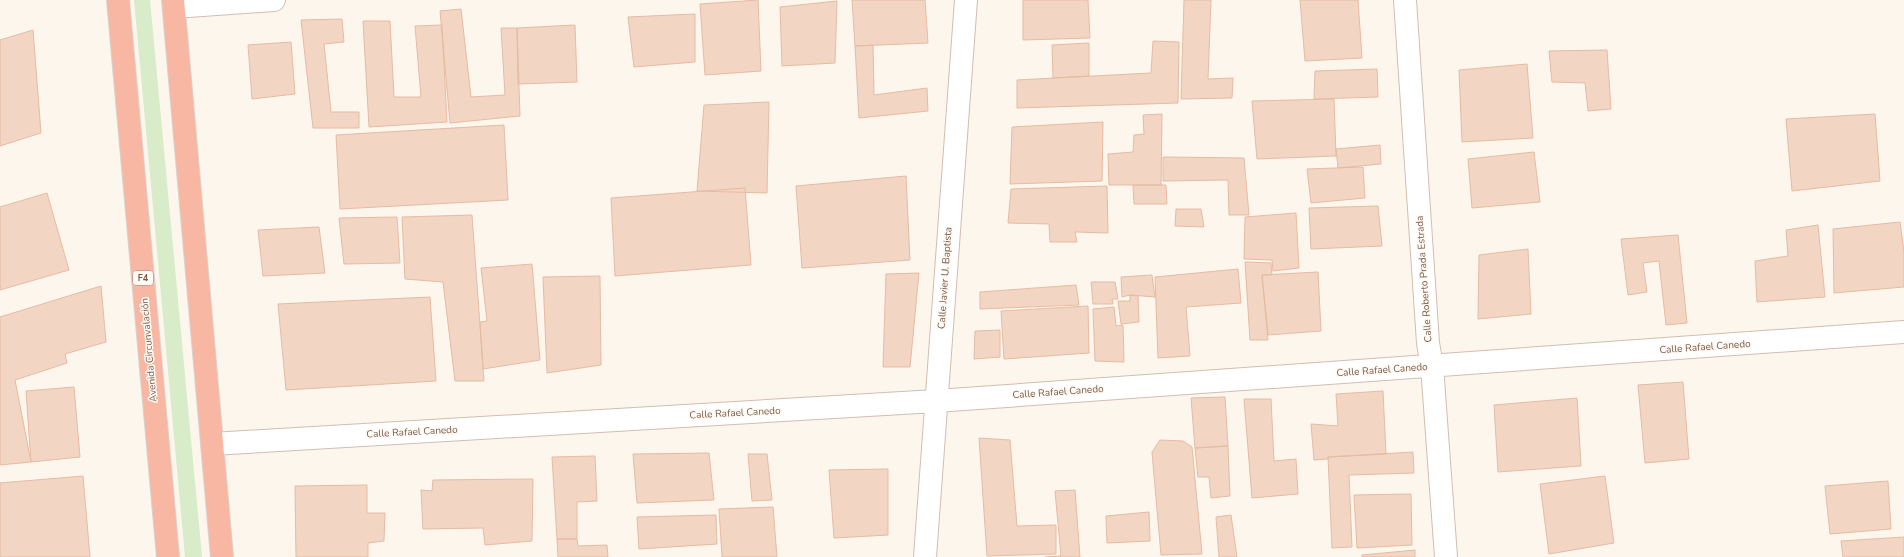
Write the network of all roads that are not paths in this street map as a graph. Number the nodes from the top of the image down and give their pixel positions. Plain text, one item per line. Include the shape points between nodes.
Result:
1 (118, 0) edge
2 (274, 0) edge
3 (966, 0) edge
4 (1405, 0) edge
5 (174, 3) edge
6 (1904, 332) edge
7 (1432, 366) junction
8 (936, 401) junction
9 (212, 444) junction
10 (168, 557) edge
11 (222, 557) edge
12 (925, 557) edge
13 (1446, 557) edge

1 - 10 highway, Avenida Circunvalación / F4
2 - 5 street
3 - 8 street, Calle Javier U. Baptista
4 - 7 street, Calle Roberto Prada Estrada
5 - 9 highway
6 - 7 street, Calle Rafael Canedo
7 - 8 street, Calle Rafael Canedo
7 - 13 street, Calle Roberto Prada Estrada
8 - 9 street, Calle Rafael Canedo
8 - 12 street, Calle Javier U. Baptista
9 - 11 highway

